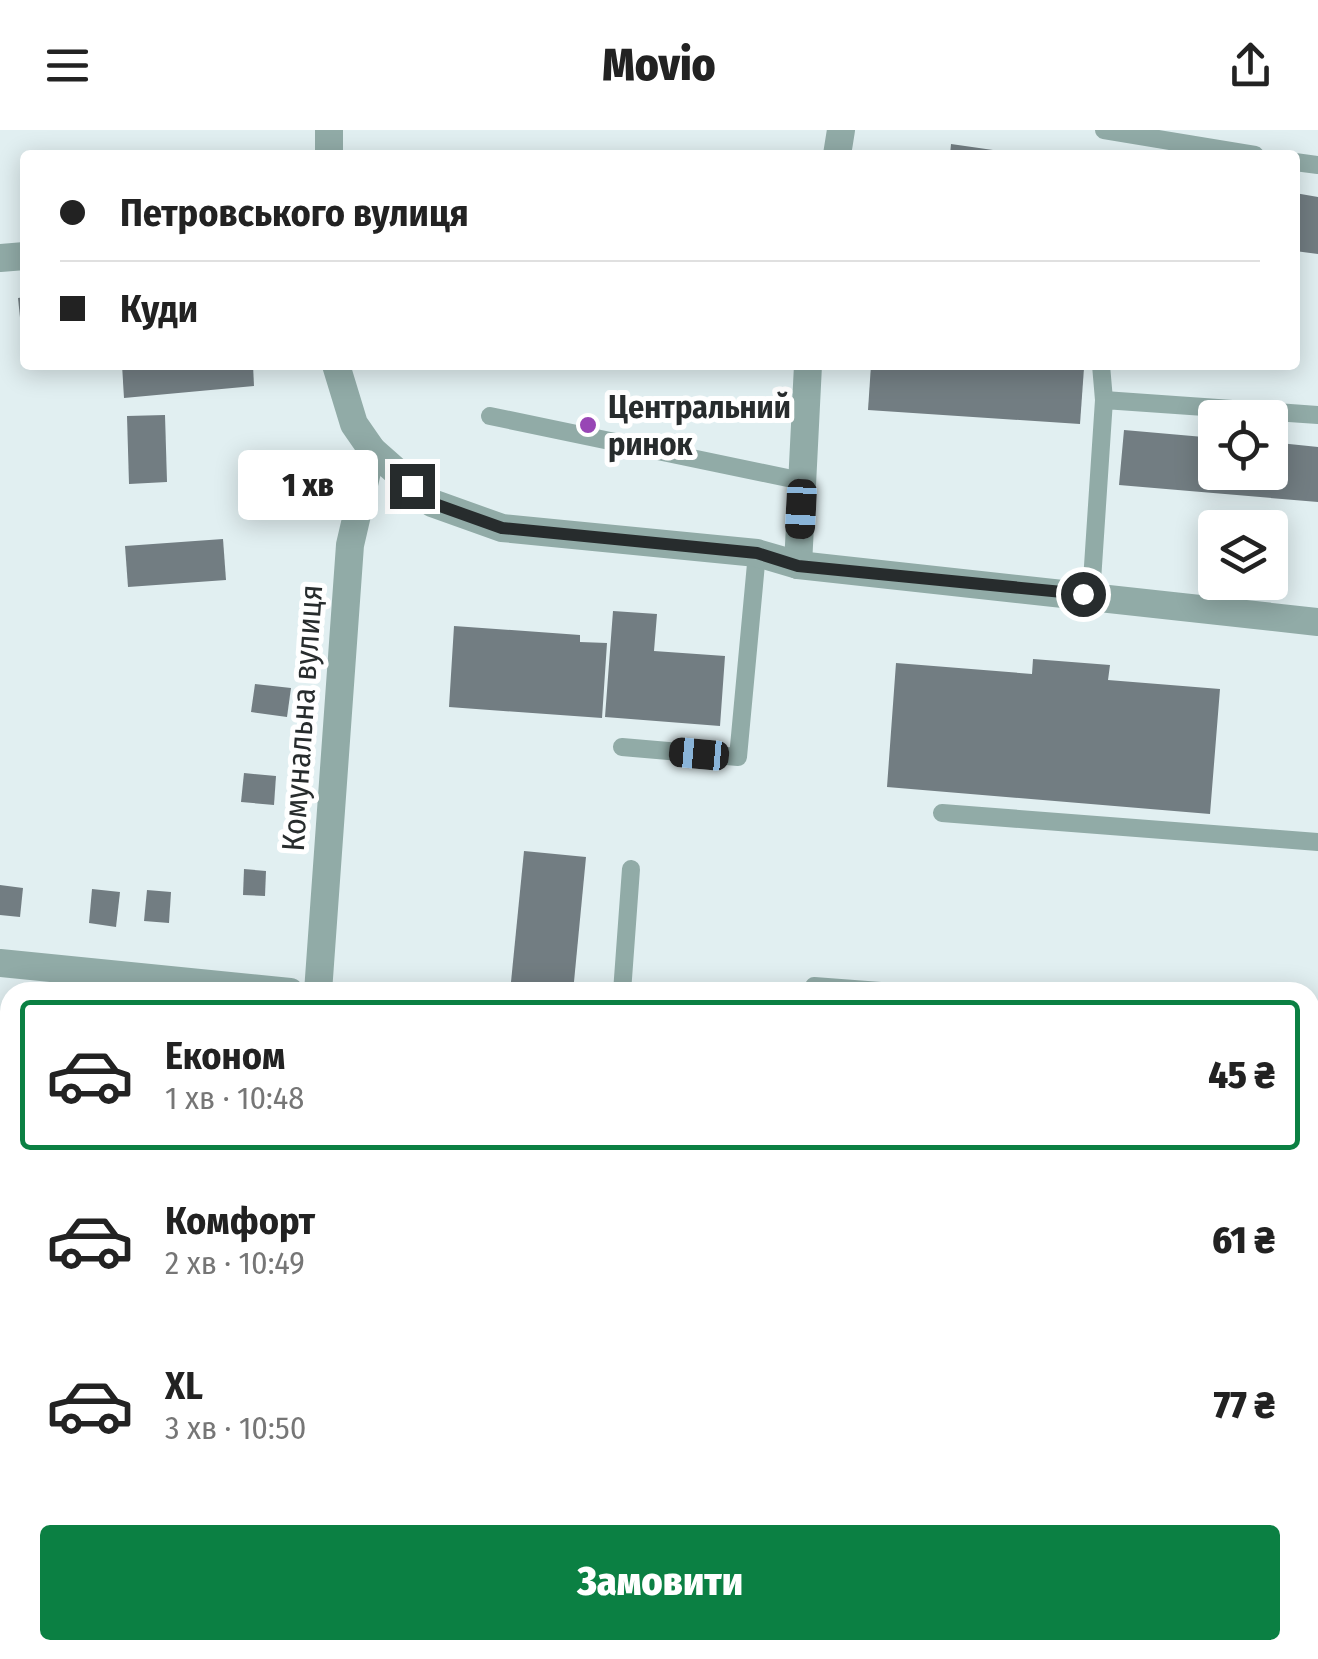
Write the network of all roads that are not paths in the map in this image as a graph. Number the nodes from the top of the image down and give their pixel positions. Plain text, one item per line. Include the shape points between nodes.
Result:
1 (1104, 130) edge
2 (1225, 150) edge
3 (338, 370) edge
4 (808, 370) edge
5 (1101, 370) edge
6 (1104, 400) junction
7 (1318, 414) edge
8 (490, 416) dead end
9 (372, 450) junction
10 (802, 481) junction
11 (757, 553) junction
12 (798, 566) junction
13 (1091, 596) junction
14 (1318, 622) edge
15 (622, 747) dead end
16 (942, 812) dead end
17 (1318, 842) edge
18 (631, 870) dead end
19 (0, 964) edge
20 (186, 982) edge
21 (319, 982) edge
22 (623, 982) edge

1 - 2 lane
3 - 9 street via 354,424
4 - 10 street
5 - 6 lane
6 - 7 lane
6 - 13 lane
8 - 10 lane
9 - 11 street via 432,503 502,528
9 - 21 street, Комунальна вулиця via 350,544
10 - 12 street
11 - 12 street
11 - 15 lane via 738,757
12 - 13 street
13 - 14 street
16 - 17 lane
18 - 22 lane
19 - 20 street

